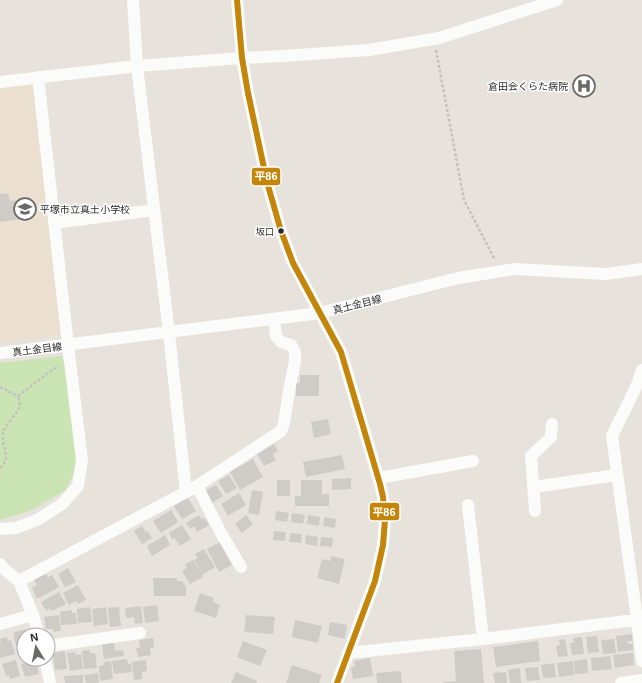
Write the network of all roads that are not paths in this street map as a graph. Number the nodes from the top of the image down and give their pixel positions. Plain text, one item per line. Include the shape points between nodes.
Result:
1 (133, 0) edge
2 (237, 0) edge
3 (557, 0) edge
4 (242, 58) junction
5 (137, 66) junction
6 (38, 77) junction
7 (0, 82) edge
8 (154, 210) junction
9 (54, 223) junction
10 (642, 269) edge
11 (320, 313) junction
12 (274, 319) junction
13 (170, 333) junction
14 (68, 345) junction
15 (0, 353) edge
16 (642, 370) edge
17 (552, 424) dead end
18 (472, 461) dead end
19 (617, 475) junction
20 (379, 478) junction
21 (533, 487) junction
22 (192, 489) junction
23 (468, 505) dead end
24 (535, 511) dead end
25 (0, 529) edge
26 (1, 567) edge
27 (240, 567) dead end
28 (19, 582) junction
29 (34, 614) junction
30 (640, 619) edge
31 (0, 624) edge
32 (37, 627) edge
33 (140, 633) dead end
34 (483, 639) junction
35 (56, 645) edge
36 (348, 653) junction
37 (642, 660) edge
38 (47, 667) edge
39 (642, 680) edge
40 (50, 683) edge
41 (337, 683) edge
42 (621, 683) edge

1 - 5 street
2 - 4 street
3 - 4 street via 434,39 370,50
4 - 5 street
4 - 11 street via 266,175 281,231 293,263
5 - 6 street
5 - 8 street
6 - 7 street
6 - 9 street
8 - 9 street
8 - 13 street
9 - 14 street
10 - 11 street, 真土金目線 via 606,274 515,270 458,278
11 - 12 street, 真土金目線
11 - 20 street via 341,352
12 - 13 street, 真土金目線
12 - 22 street via 276,336 281,342 291,345 295,352 281,431
13 - 14 street, 真土金目線
13 - 22 street
14 - 15 street, 真土金目線
14 - 25 street via 82,460 78,486 62,504 39,519 16,528
16 - 19 street via 638,385 612,436
17 - 21 street via 551,437 530,456
18 - 20 street
19 - 21 street
19 - 30 street
20 - 36 street via 385,520 383,545 375,581
21 - 24 street
22 - 27 street
22 - 28 street
23 - 34 street
26 - 28 street
28 - 29 street
29 - 31 street
29 - 32 street
30 - 34 street
30 - 37 street
33 - 35 street
34 - 36 street
36 - 41 street
38 - 40 street
39 - 42 street

